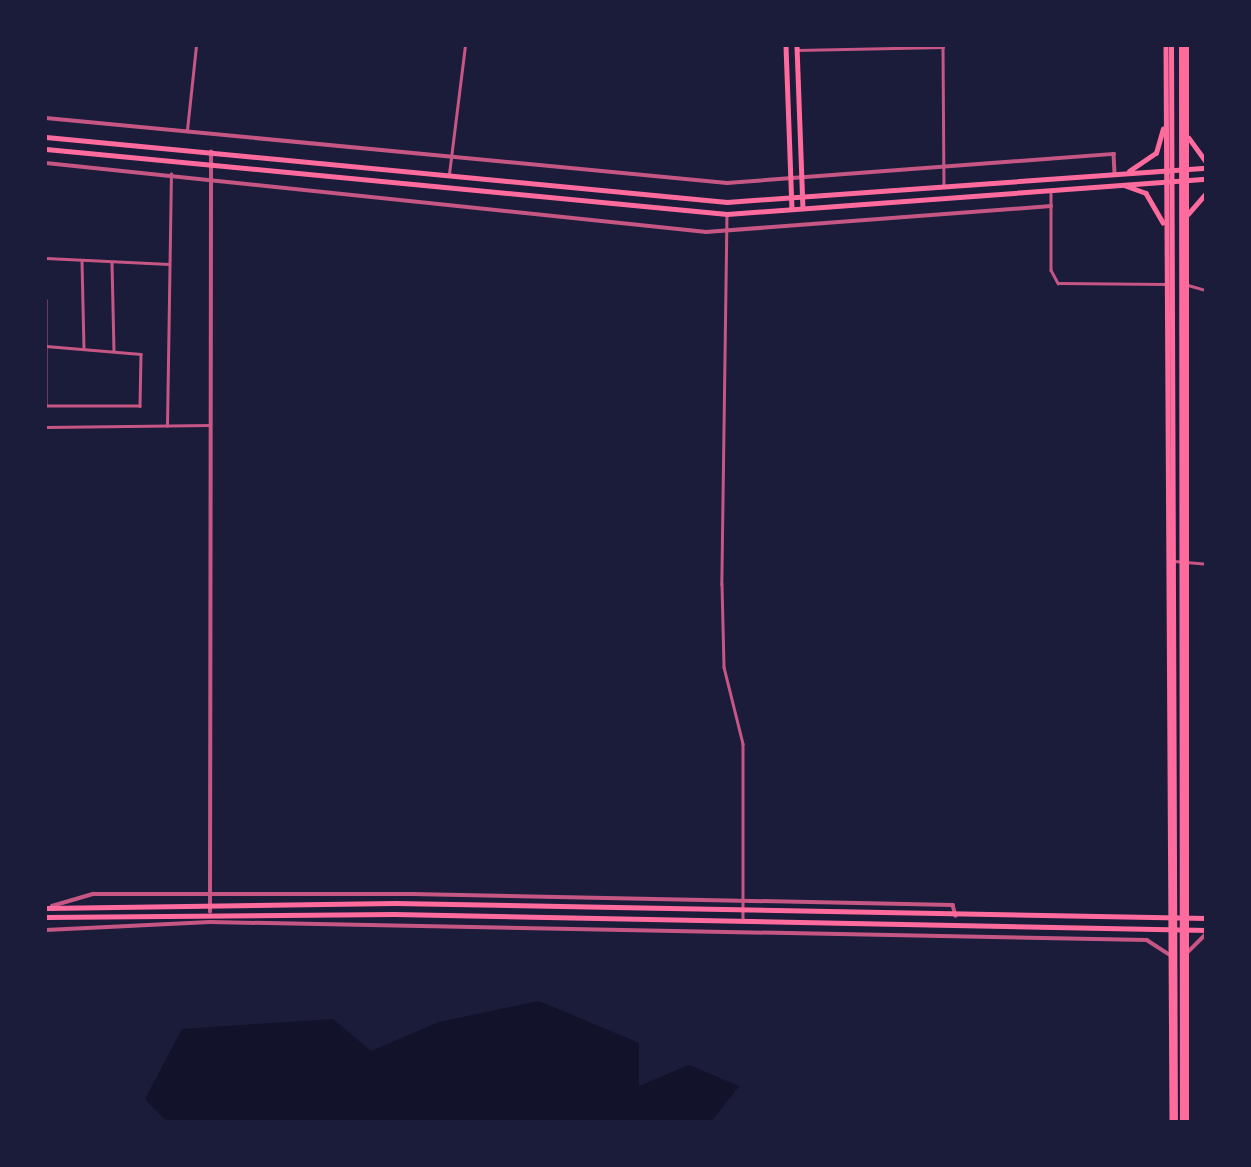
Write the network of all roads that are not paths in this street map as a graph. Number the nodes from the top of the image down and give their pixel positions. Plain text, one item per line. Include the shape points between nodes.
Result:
1 (196, 46) edge
2 (465, 46) edge
3 (786, 46) edge
4 (943, 46) edge
5 (1169, 46) edge
6 (1183, 46) edge
7 (797, 48) edge
8 (46, 118) edge
9 (1166, 122) junction
10 (1186, 127) junction
11 (187, 130) junction
12 (46, 137) edge
13 (46, 149) edge
14 (211, 152) junction
15 (451, 156) junction
16 (1206, 161) edge
17 (46, 163) edge
18 (210, 163) junction
19 (944, 168) junction
20 (1206, 168) edge
21 (1187, 169) junction
22 (1165, 170) junction
23 (1123, 173) junction
24 (171, 174) junction
25 (1115, 174) junction
26 (449, 175) junction
27 (210, 177) junction
28 (790, 178) junction
29 (802, 178) junction
30 (1206, 179) edge
31 (1187, 180) junction
32 (1165, 181) junction
33 (1120, 184) junction
34 (944, 186) junction
35 (1051, 191) junction
36 (1206, 193) edge
37 (803, 197) junction
38 (791, 198) junction
39 (1051, 206) junction
40 (803, 208) junction
41 (792, 209) junction
42 (727, 214) junction
43 (1187, 215) junction
44 (1166, 228) junction
45 (727, 230) junction
46 (46, 258) edge
47 (82, 261) junction
48 (112, 263) junction
49 (169, 264) junction
50 (1166, 284) junction
51 (1188, 285) junction
52 (1206, 289) edge
53 (46, 300) edge
54 (46, 346) edge
55 (84, 350) junction
56 (114, 352) junction
57 (46, 407) edge
58 (210, 425) junction
59 (166, 426) junction
60 (46, 428) edge
61 (1167, 561) junction
62 (1189, 561) junction
63 (1206, 564) edge
64 (209, 893) junction
65 (209, 902) junction
66 (743, 902) junction
67 (46, 908) edge
68 (743, 911) junction
69 (210, 912) junction
70 (956, 916) junction
71 (46, 917) edge
72 (1169, 918) junction
73 (1189, 918) junction
74 (1206, 918) edge
75 (743, 921) junction
76 (834, 923) junction
77 (46, 930) edge
78 (1169, 930) junction
79 (1189, 930) junction
80 (1206, 932) edge
81 (834, 934) junction
82 (1186, 955) junction
83 (1171, 961) junction
84 (1174, 1122) edge
85 (1184, 1122) edge

1 - 11 street
2 - 15 street
3 - 28 main road
4 - 7 street
4 - 19 street
5 - 9 main road
5 - 84 highway
6 - 10 main road
6 - 85 highway
7 - 29 main road
8 - 11 street
9 - 22 main road
9 - 23 main road via 1156,153
10 - 16 main road via 1191,149
10 - 21 main road
11 - 15 street
12 - 14 main road
13 - 18 main road
14 - 18 street
14 - 26 main road
15 - 26 street
15 - 28 street via 727,183
17 - 24 street
18 - 27 street
18 - 42 main road
19 - 25 street via 1114,154
19 - 29 street
19 - 34 street
20 - 21 main road
21 - 22 main road
21 - 31 main road
22 - 23 main road
22 - 32 main road
23 - 25 main road
24 - 27 street
24 - 49 street
25 - 34 main road
26 - 38 main road via 727,202
27 - 45 street via 603,226
27 - 58 street
28 - 29 street
28 - 38 main road
29 - 37 main road
30 - 31 main road
31 - 32 main road
31 - 43 main road
32 - 33 main road
32 - 44 main road
33 - 35 main road
33 - 44 main road via 1146,193
34 - 37 main road
35 - 39 street
35 - 40 main road
36 - 43 main road
37 - 38 main road
37 - 40 main road
38 - 41 main road
39 - 45 street
39 - 50 street via 1051,270 1058,283
40 - 41 main road
41 - 42 main road
42 - 45 street
43 - 51 main road
44 - 50 main road
45 - 66 street via 722,584 724,667 743,744
46 - 47 street
47 - 48 street
47 - 55 street
48 - 49 street
48 - 56 street
49 - 59 street
50 - 61 main road
51 - 52 street
51 - 62 main road
53 - 54 street
54 - 55 street
54 - 57 street
55 - 56 street
56 - 57 street via 141,354 140,406
58 - 59 street
58 - 64 street
59 - 60 street
61 - 62 street
61 - 72 main road
62 - 63 street
62 - 73 main road
64 - 65 street
64 - 66 street
64 - 67 street via 93,894
65 - 67 main road
65 - 68 main road
65 - 69 street
66 - 68 street
66 - 70 street via 953,905
68 - 70 main road
68 - 75 street
69 - 71 main road
69 - 75 main road
70 - 72 main road
72 - 73 main road
72 - 78 main road
73 - 74 main road
73 - 79 main road
75 - 76 main road
76 - 78 main road
76 - 81 street
77 - 81 street via 210,922
78 - 79 main road
78 - 83 main road
79 - 80 main road
79 - 82 main road
80 - 82 street
81 - 83 street via 1147,940 1166,947
82 - 85 main road
83 - 84 main road

